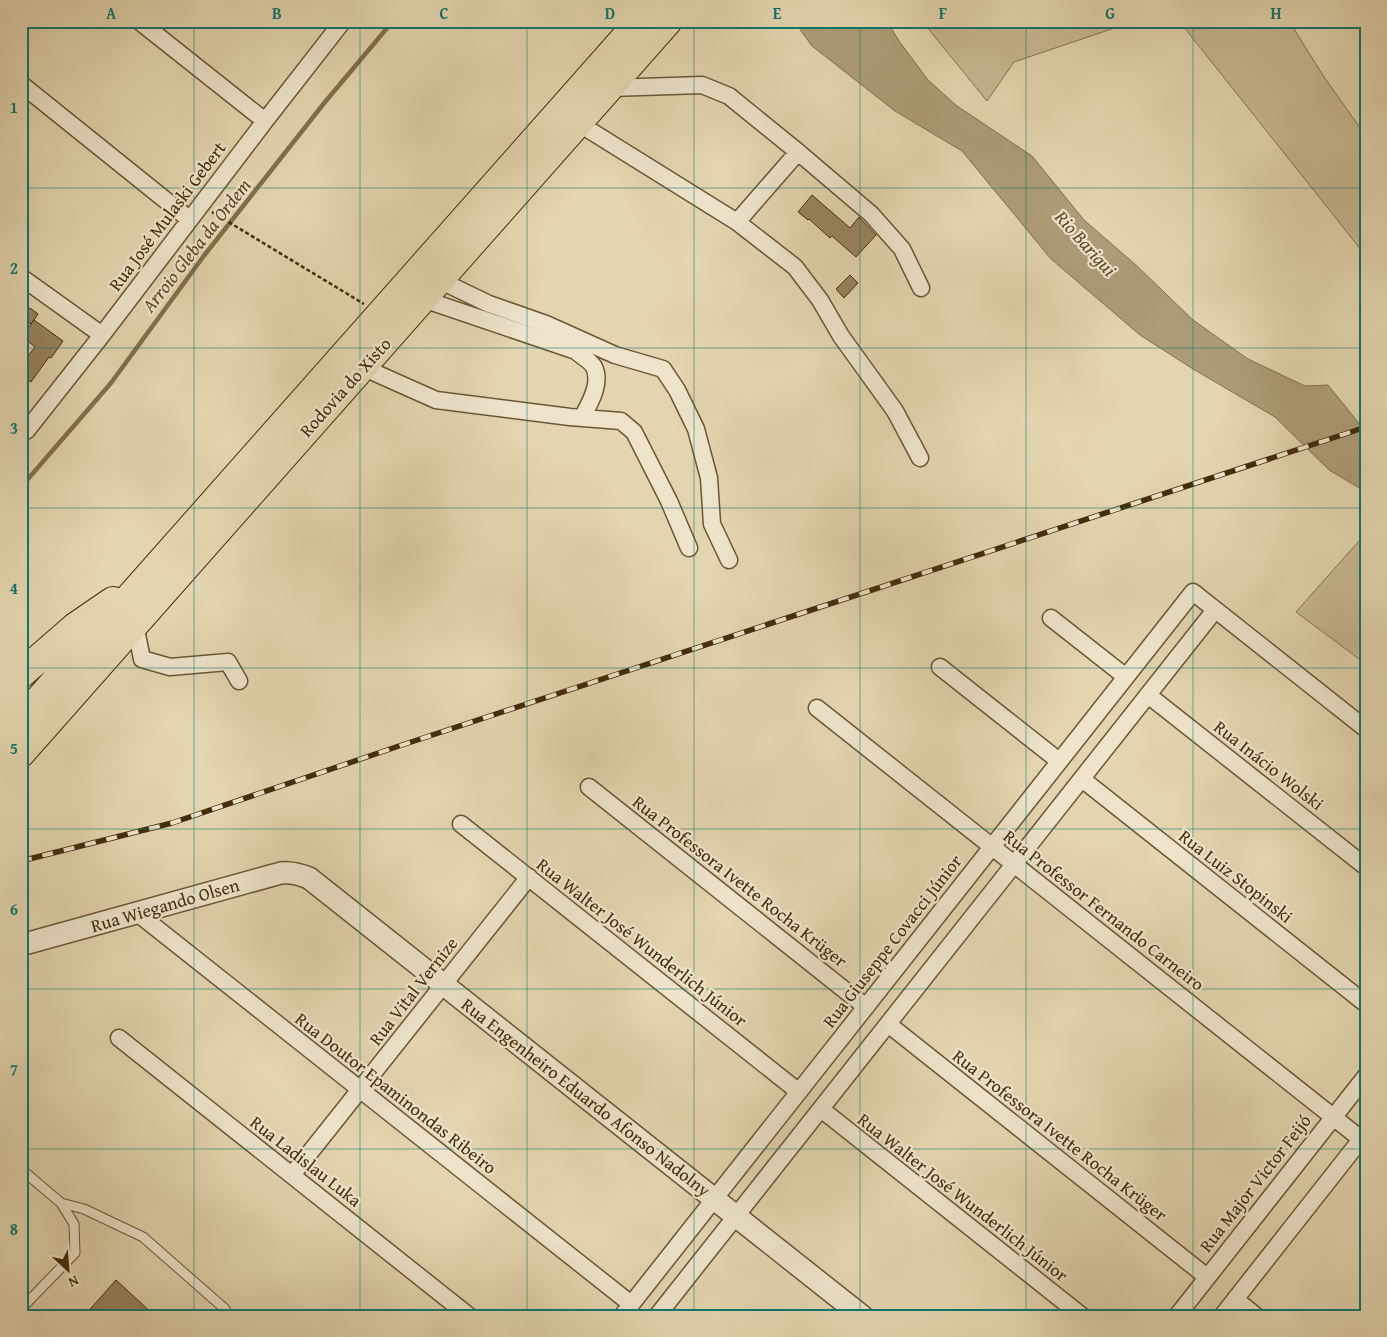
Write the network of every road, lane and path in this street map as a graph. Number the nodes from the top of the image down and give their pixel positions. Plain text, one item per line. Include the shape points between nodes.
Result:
1 (139, 21) edge
2 (640, 21) edge
3 (668, 21) edge
4 (335, 24) edge
5 (21, 84) edge
6 (610, 88) junction
7 (265, 120) junction
8 (578, 123) junction
9 (798, 152) junction
10 (209, 210) dead end
11 (190, 219) junction
12 (737, 222) junction
13 (21, 277) edge
14 (921, 288) dead end
15 (431, 290) junction
16 (381, 314) junction
17 (102, 335) junction
18 (362, 367) junction
19 (582, 418) junction
20 (23, 430) edge
21 (920, 458) dead end
22 (689, 548) dead end
23 (728, 560) dead end
24 (146, 580) junction
25 (1215, 610) junction
26 (1051, 618) dead end
27 (135, 625) junction
28 (940, 667) dead end
29 (21, 674) edge
30 (1126, 677) junction
31 (239, 681) dead end
32 (1148, 695) junction
33 (816, 708) dead end
34 (21, 720) edge
35 (1366, 729) edge
36 (21, 753) edge
37 (1059, 761) junction
38 (1082, 779) junction
39 (590, 787) dead end
40 (461, 824) dead end
41 (992, 847) junction
42 (1014, 864) junction
43 (1366, 867) edge
44 (528, 877) junction
45 (309, 878) joint
46 (136, 912) junction
47 (21, 945) edge
48 (444, 984) junction
49 (1366, 1004) edge
50 (866, 1007) junction
51 (888, 1024) junction
52 (119, 1038) dead end
53 (1366, 1076) edge
54 (360, 1090) junction
55 (799, 1092) junction
56 (821, 1109) junction
57 (1333, 1117) junction
58 (1364, 1139) edge
59 (21, 1169) edge
60 (292, 1176) junction
61 (714, 1199) junction
62 (61, 1203) junction
63 (736, 1216) junction
64 (1207, 1277) junction
65 (1235, 1299) junction
66 (21, 1309) edge
67 (627, 1310) edge
68 (228, 1316) edge
69 (469, 1316) edge
70 (657, 1316) edge
71 (862, 1316) edge
72 (1082, 1316) edge
73 (1177, 1316) edge
74 (1222, 1316) edge
75 (1256, 1316) edge

1 - 7 street
2 - 16 highway, Rodovia do Xisto
3 - 6 highway, Rodovia do Xisto
4 - 7 street, Rua José Mulaski Gebert
5 - 11 street
6 - 8 highway, Rodovia do Xisto
6 - 9 street via 702,85 729,96
7 - 11 street, Rua José Mulaski Gebert
8 - 12 street
8 - 15 highway, Rodovia do Xisto
9 - 12 street
9 - 14 street via 871,214 902,249
10 - 16 path
11 - 17 street, Rua José Mulaski Gebert
12 - 21 street via 795,267 895,411
13 - 17 street
15 - 18 highway, Rodovia do Xisto
15 - 19 street via 576,351 594,366 594,393
15 - 23 street via 489,304 663,370 696,429 709,478 712,524
16 - 24 highway, Rodovia do Xisto
17 - 20 street, Rua José Mulaski Gebert
18 - 19 street via 436,400
18 - 27 highway, Rodovia do Xisto
19 - 22 street via 621,421 634,432
24 - 29 highway via 75,627
24 - 34 highway, Rodovia do Xisto
25 - 30 street, Rua Giuseppe Covacci Júnior via 1192,592
25 - 32 street
25 - 35 street
26 - 30 street
27 - 31 street via 142,659 170,668 228,662
27 - 36 highway, Rodovia do Xisto
28 - 37 street
30 - 37 street, Rua Giuseppe Covacci Júnior
32 - 38 street
32 - 43 street, Rua Inácio Wolski
33 - 41 street, Rua Professor Fernando Carneiro
37 - 41 street, Rua Giuseppe Covacci Júnior
38 - 42 street
38 - 49 street, Rua Luiz Stopinski
39 - 50 street, Rua Professora Ivette Rocha Krüger
40 - 44 street, Rua Walter José Wunderlich Júnior
41 - 42 street, Rua Professor Fernando Carneiro
41 - 50 street, Rua Giuseppe Covacci Júnior
42 - 51 street
42 - 57 street, Rua Professor Fernando Carneiro
44 - 48 street, Rua Vital Vernize
44 - 55 street, Rua Walter José Wunderlich Júnior
45 - 46 street, Rua Wiegando Olsen via 290,872 281,873
45 - 48 street, Rua Engenheiro Eduardo Afonso Nadolny
46 - 47 street, Rua Wiegando Olsen
46 - 54 street, Rua Doutor Epaminondas Ribeiro
48 - 54 street, Rua Vital Vernize
48 - 61 street, Rua Engenheiro Eduardo Afonso Nadolny
50 - 55 street, Rua Giuseppe Covacci Júnior
51 - 56 street
51 - 64 street, Rua Professora Ivette Rocha Krüger
52 - 60 street, Rua Ladislau Luka
53 - 57 street, Rua Major Victor Feijó
54 - 60 street, Rua Vital Vernize
54 - 67 street, Rua Doutor Epaminondas Ribeiro
55 - 61 street, Rua Giuseppe Covacci Júnior
56 - 63 street
56 - 72 street, Rua Walter José Wunderlich Júnior
57 - 58 street, Rua Professor Fernando Carneiro
57 - 64 street, Rua Major Victor Feijó
58 - 65 street
59 - 62 lane
60 - 69 street, Rua Ladislau Luka
61 - 63 street, Rua Engenheiro Eduardo Afonso Nadolny
61 - 67 street, Rua Giuseppe Covacci Júnior
62 - 66 lane via 74,1224 75,1253
62 - 68 lane via 84,1209 143,1237 225,1309
63 - 70 street
63 - 71 street, Rua Engenheiro Eduardo Afonso Nadolny
64 - 73 street, Rua Major Victor Feijó
65 - 74 street
65 - 75 street

